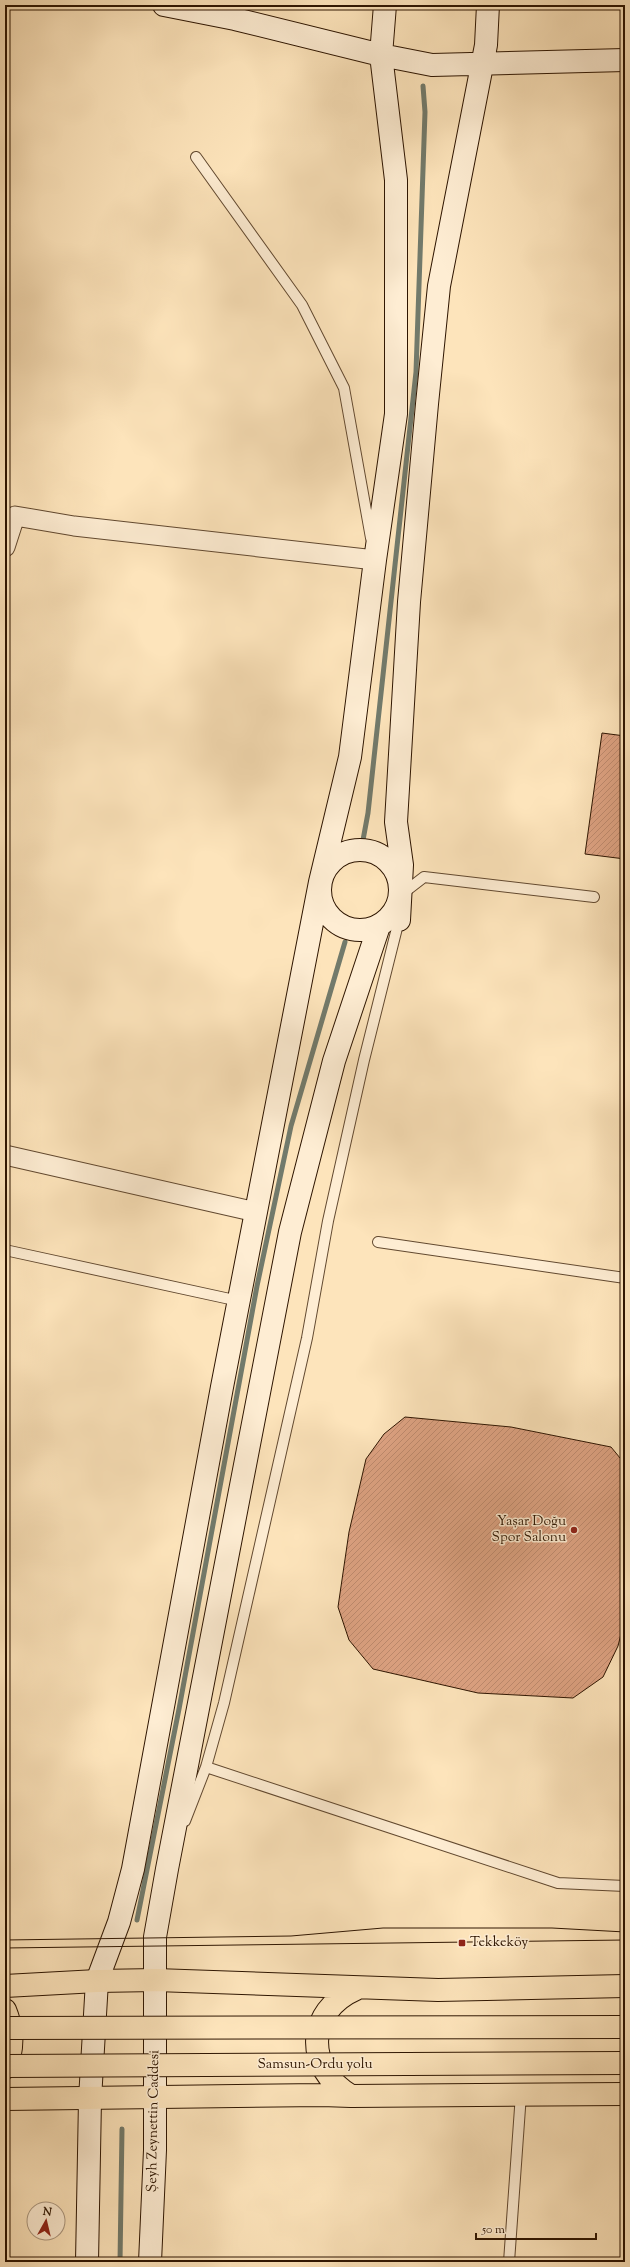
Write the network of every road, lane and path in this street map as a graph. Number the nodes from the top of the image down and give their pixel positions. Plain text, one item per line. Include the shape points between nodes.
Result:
1 (164, 5) edge
2 (385, 5) edge
3 (488, 5) edge
4 (380, 55) junction
5 (625, 60) edge
6 (482, 63) junction
7 (196, 157) dead end
8 (5, 547) edge
9 (375, 560) junction
10 (320, 882) junction
11 (400, 895) junction
12 (594, 897) dead end
13 (399, 920) joint
14 (379, 926) junction
15 (5, 1155) edge
16 (256, 1212) junction
17 (378, 1242) dead end
18 (5, 1250) edge
19 (625, 1278) edge
20 (238, 1301) junction
21 (206, 1767) junction
22 (167, 1869) junction
23 (625, 1886) edge
24 (156, 1980) junction
25 (97, 1981) junction
26 (5, 1986) edge
27 (625, 1986) edge
28 (356, 1989) junction
29 (5, 2010) edge
30 (625, 2026) edge
31 (5, 2028) edge
32 (625, 2063) edge
33 (5, 2067) edge
34 (521, 2094) junction
35 (625, 2094) edge
36 (351, 2096) junction
37 (155, 2098) junction
38 (5, 2099) edge
39 (90, 2099) junction
40 (87, 2262) edge
41 (150, 2262) edge
42 (509, 2262) edge

1 - 4 street via 235,19
2 - 4 street
3 - 6 street via 486,44
4 - 6 street via 432,65
4 - 9 street via 396,180 396,414
5 - 6 street
6 - 11 street via 439,286 427,404 409,602 396,822 402,865
7 - 9 lane via 302,305 344,388
8 - 9 street via 15,516 74,526
9 - 10 street via 350,757
10 - 11 street via 325,869 334,859 346,852 360,849 373,851 395,868 400,881
10 - 14 street via 321,901 331,918 341,926 353,930
10 - 16 street
11 - 12 lane via 424,877
11 - 13 street
11 - 14 street via 396,908
13 - 21 lane via 328,1221 307,1338 226,1696
14 - 22 street, Şeyh Zeynettin Caddesi via 334,1061 290,1232
15 - 16 street
16 - 20 street
17 - 19 lane
18 - 20 lane
20 - 25 street via 133,1869 119,1922
21 - 22 lane
21 - 23 lane via 558,1883
22 - 24 street, Şeyh Zeynettin Caddesi via 155,1937
24 - 25 highway
24 - 28 highway
24 - 37 street, Şeyh Zeynettin Caddesi
25 - 26 highway
25 - 39 street
27 - 28 highway
28 - 36 highway via 337,1999 330,2007 320,2026 317,2042 318,2057 327,2076
29 - 33 highway via 12,2041
30 - 31 highway, bridge
32 - 33 highway, Samsun-Ordu yolu, bridge
34 - 35 highway
34 - 36 highway
34 - 42 lane
36 - 37 highway
37 - 39 highway
37 - 41 street, Şeyh Zeynettin Caddesi
38 - 39 highway
39 - 40 street

